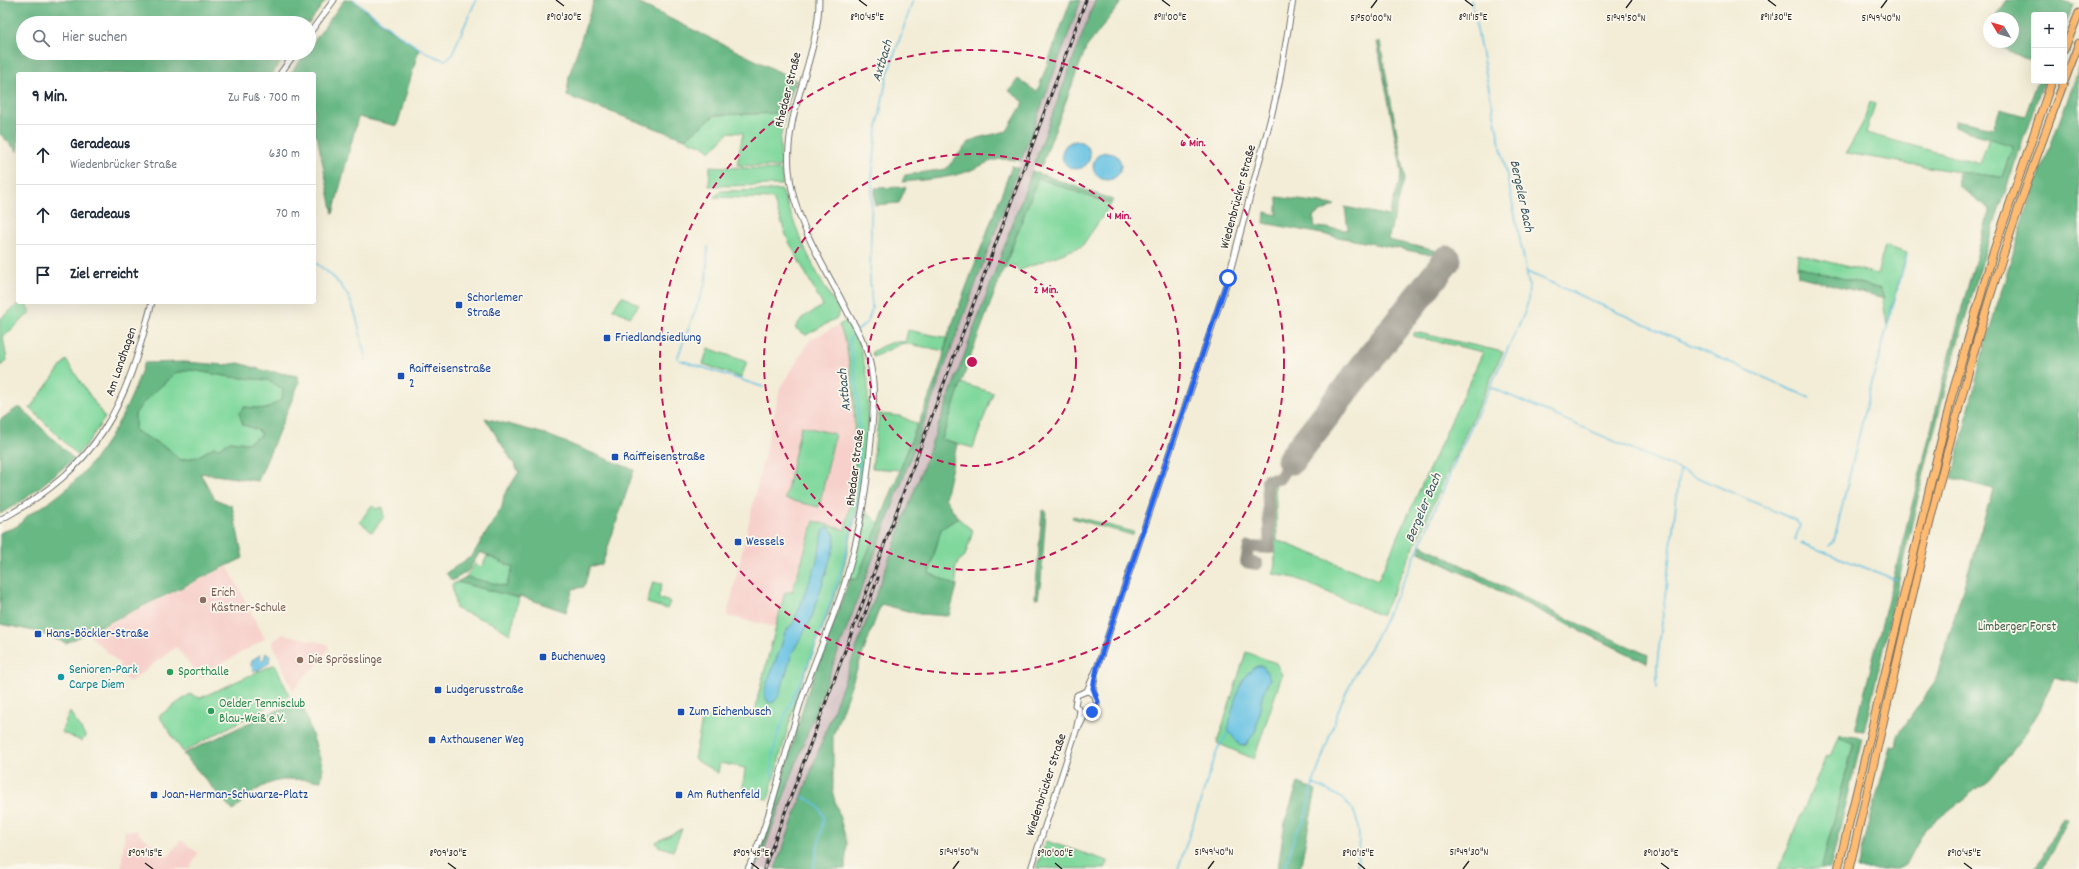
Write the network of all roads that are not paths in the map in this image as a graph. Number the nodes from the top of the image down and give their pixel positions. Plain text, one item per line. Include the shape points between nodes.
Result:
1 (334, 0) edge
2 (819, 0) edge
3 (1293, 0) edge
4 (2079, 13) edge
5 (316, 24) edge
6 (2079, 43) edge
7 (2065, 48) edge
8 (290, 60) edge
9 (281, 72) edge
10 (2051, 84) edge
11 (151, 304) edge
12 (0, 520) edge
13 (1097, 668) junction
14 (1086, 691) junction
15 (1094, 694) junction
16 (1080, 711) junction
17 (1086, 713) junction
18 (1076, 731) junction
19 (748, 869) edge
20 (1030, 869) edge
21 (1838, 869) edge
22 (1849, 869) edge

1 - 5 street
2 - 19 street, Rhedaer Straße via 815,35 792,118 789,169 795,202 804,224 861,336 870,364 874,396 868,477 861,519 845,582 804,694 774,795
3 - 13 street, Wiedenbrücker Straße via 1272,113 1228,278
4 - 7 highway
6 - 22 highway via 2016,212 1975,347
8 - 9 street
10 - 21 highway via 1994,250 1952,395
11 - 12 street, Am Landhagen via 134,370 106,428 80,460 53,487 28,505
13 - 14 street
13 - 15 street
14 - 15 street
14 - 16 street via 1080,692 1076,698 1075,706
15 - 17 street via 1097,705 1092,712
16 - 17 street
16 - 18 street
17 - 18 street
18 - 20 street, Wiedenbrücker Straße

